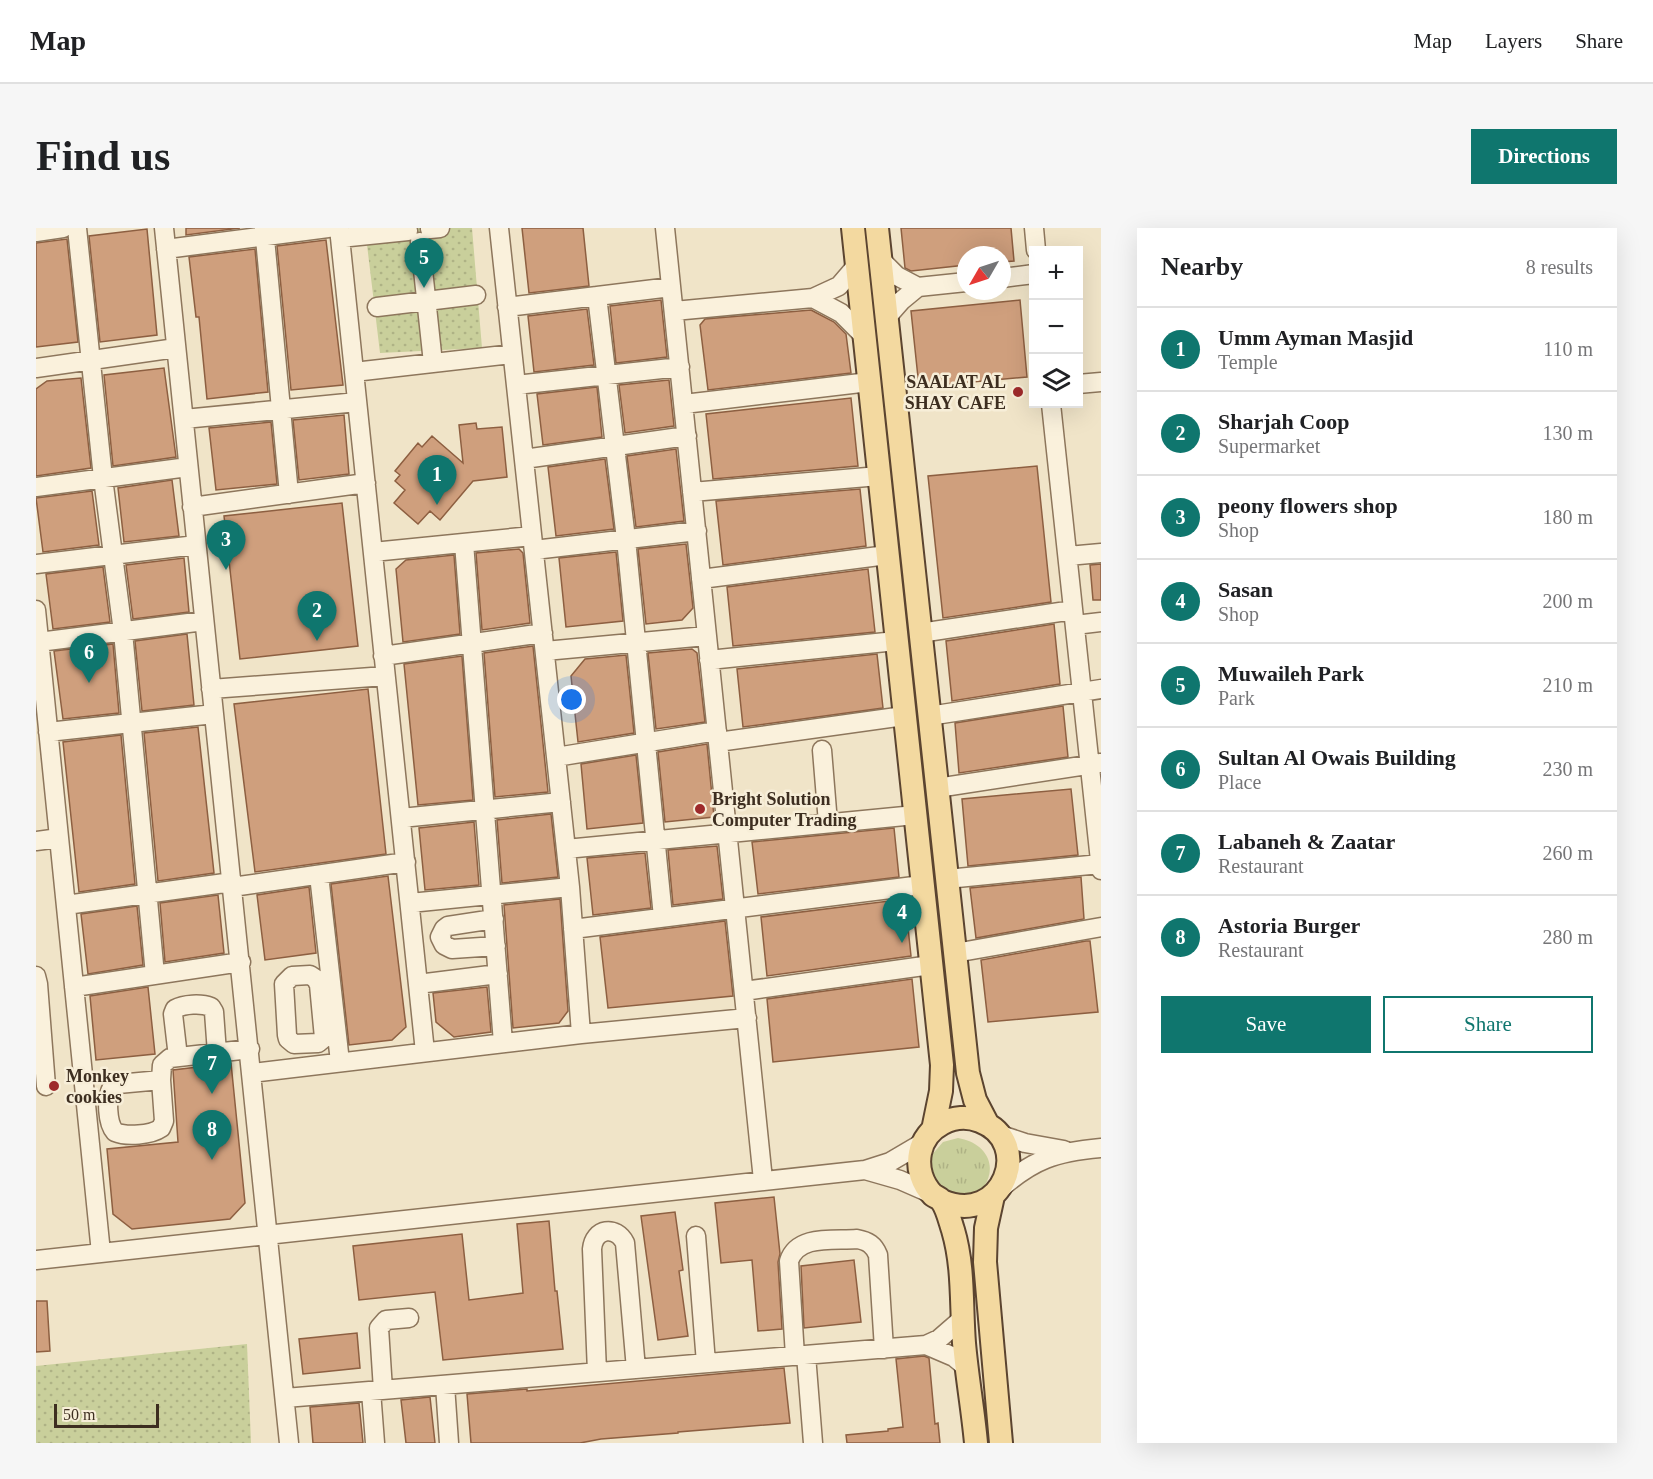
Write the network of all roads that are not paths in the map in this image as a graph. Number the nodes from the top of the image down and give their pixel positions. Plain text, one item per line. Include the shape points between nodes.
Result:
1 (63, 228) edge
2 (77, 228) edge
3 (164, 228) edge
4 (499, 228) edge
5 (665, 228) edge
6 (853, 228) edge
7 (878, 228) edge
8 (1034, 228) edge
9 (423, 231) edge
10 (36, 232) edge
11 (265, 232) edge
12 (336, 232) edge
13 (1036, 246) edge
14 (166, 249) junction
15 (881, 260) junction
16 (857, 265) junction
17 (1029, 275) edge
18 (1011, 277) edge
19 (957, 283) edge
20 (671, 287) junction
21 (918, 287) junction
22 (476, 295) dead end
23 (597, 296) junction
24 (813, 298) junction
25 (426, 301) junction
26 (377, 307) dead end
27 (507, 307) junction
28 (674, 311) junction
29 (887, 317) junction
30 (864, 336) junction
31 (176, 348) junction
32 (512, 354) junction
33 (90, 360) junction
34 (433, 363) junction
35 (680, 367) junction
36 (36, 368) edge
37 (354, 372) junction
38 (606, 374) junction
39 (869, 382) junction
40 (1101, 382) edge
41 (1083, 384) edge
42 (516, 385) junction
43 (357, 402) junction
44 (684, 404) junction
45 (1051, 408) edge
46 (281, 409) junction
47 (184, 419) junction
48 (687, 436) junction
49 (615, 447) junction
50 (524, 459) junction
51 (188, 467) junction
52 (879, 476) junction
53 (103, 478) junction
54 (366, 483) junction
55 (36, 487) edge
56 (692, 492) junction
57 (289, 494) junction
58 (192, 507) junction
59 (696, 531) junction
60 (626, 539) junction
61 (464, 543) junction
62 (533, 543) junction
63 (196, 545) junction
64 (373, 552) junction
65 (1101, 553) edge
66 (114, 555) junction
67 (887, 555) junction
68 (1068, 556) junction
69 (36, 564) edge
70 (701, 579) junction
71 (36, 610) edge
72 (1074, 617) junction
73 (204, 621) junction
74 (1101, 622) edge
75 (123, 632) junction
76 (543, 633) junction
77 (920, 633) junction
78 (706, 636) junction
79 (636, 642) junction
80 (472, 643) junction
81 (897, 645) junction
82 (545, 651) junction
83 (39, 654) edge
84 (383, 656) junction
85 (709, 660) junction
86 (386, 676) junction
87 (211, 689) junction
88 (1101, 689) edge
89 (1082, 691) junction
90 (214, 714) junction
91 (904, 716) junction
92 (929, 716) junction
93 (132, 724) junction
94 (717, 737) junction
95 (45, 739) edge
96 (646, 743) junction
97 (822, 750) dead end
98 (556, 757) junction
99 (1096, 763) edge
100 (937, 788) junction
101 (561, 802) junction
102 (485, 809) junction
103 (915, 815) junction
104 (401, 818) junction
105 (828, 823) junction
106 (1099, 830) edge
107 (727, 833) junction
108 (59, 838) junction
109 (656, 840) junction
110 (36, 841) edge
111 (566, 849) junction
112 (406, 862) junction
113 (1100, 864) edge
114 (1101, 870) edge
115 (319, 875) junction
116 (947, 879) junction
117 (232, 885) junction
118 (922, 885) junction
119 (570, 887) junction
120 (148, 894) junction
121 (492, 895) junction
122 (410, 903) junction
123 (66, 905) junction
124 (735, 908) junction
125 (663, 917) junction
126 (494, 920) junction
127 (1101, 927) edge
128 (573, 929) junction
129 (496, 946) junction
130 (955, 953) junction
131 (241, 962) junction
132 (931, 965) junction
133 (498, 974) junction
134 (155, 975) junction
135 (36, 976) edge
136 (418, 984) junction
137 (74, 987) junction
138 (744, 991) junction
139 (747, 1018) junction
140 (581, 1034) junction
141 (503, 1043) junction
142 (250, 1050) junction
143 (217, 1053) junction
144 (425, 1053) junction
145 (178, 1057) junction
146 (340, 1062) junction
147 (252, 1073) junction
148 (161, 1080) dead end
149 (46, 1086) dead end
150 (993, 1129) junction
151 (928, 1136) junction
152 (1101, 1148) edge
153 (1069, 1151) junction
154 (865, 1170) junction
155 (763, 1180) junction
156 (996, 1193) junction
157 (937, 1197) junction
158 (268, 1235) junction
159 (696, 1236) dead end
160 (101, 1253) junction
161 (36, 1260) edge
162 (409, 1318) dead end
163 (962, 1319) junction
164 (926, 1345) junction
165 (884, 1348) junction
166 (800, 1355) junction
167 (706, 1363) junction
168 (966, 1367) junction
169 (636, 1369) junction
170 (597, 1372) junction
171 (445, 1385) junction
172 (377, 1391) junction
173 (285, 1398) junction
174 (290, 1443) edge
175 (375, 1443) edge
176 (449, 1443) edge
177 (813, 1443) edge
178 (976, 1443) edge
179 (1001, 1443) edge

1 - 10 street
2 - 33 street
3 - 14 street
4 - 27 street
5 - 20 street
6 - 16 main road
7 - 15 main road
8 - 13 street
9 - 12 street
9 - 25 street
11 - 12 street
11 - 14 street
11 - 46 street
12 - 37 street
14 - 31 street
15 - 21 street via 897,276
15 - 29 main road
16 - 24 street via 838,286
16 - 30 main road
17 - 18 street
19 - 21 street
20 - 23 street
20 - 28 street
21 - 29 street
22 - 25 street
23 - 27 street
23 - 38 street
24 - 28 street
24 - 30 street via 842,313
25 - 26 street
25 - 34 street
27 - 32 street
28 - 35 street
29 - 77 main road
30 - 39 main road
31 - 33 street
31 - 47 street
32 - 34 street
32 - 42 street
33 - 36 street
33 - 53 street
34 - 37 street
35 - 38 street
35 - 44 street
37 - 43 street
38 - 42 street
38 - 49 street
39 - 44 street
39 - 52 main road
40 - 41 street
42 - 50 street
43 - 46 street
43 - 54 street
44 - 48 street
45 - 68 street
46 - 47 street
46 - 57 street
47 - 51 street
48 - 49 street
48 - 56 street
49 - 50 street
49 - 60 street
50 - 62 street
51 - 53 street
51 - 58 street
52 - 56 street
52 - 67 main road
53 - 55 street
53 - 66 street
54 - 57 street
54 - 64 street
56 - 59 street
57 - 58 street
58 - 63 street
59 - 60 street
59 - 70 street
60 - 62 street
60 - 79 street
61 - 62 street
61 - 64 street
61 - 80 street
62 - 76 street
63 - 66 street
63 - 73 street
64 - 84 street
65 - 68 street
66 - 69 street
66 - 75 street
67 - 70 street
67 - 81 main road
68 - 72 street
70 - 78 street
71 - 83 street
72 - 74 street
72 - 77 street
72 - 89 street
73 - 75 street
73 - 87 street
75 - 83 street
75 - 93 street
76 - 80 street
76 - 82 street
77 - 92 main road
78 - 79 street
78 - 85 street
79 - 82 street
79 - 96 street
80 - 84 street
80 - 102 street
81 - 85 street
81 - 91 main road
81 - 92 main road via 910,670 915,710 921,716
82 - 98 street
83 - 95 street
84 - 86 street
85 - 94 street
86 - 87 street
86 - 104 street
87 - 90 street
88 - 89 street
89 - 92 street
89 - 99 street
90 - 93 street
90 - 117 street
91 - 94 street
91 - 103 main road
92 - 100 main road
93 - 95 street
93 - 120 street
94 - 96 street
94 - 107 street
95 - 108 street
96 - 98 street
96 - 109 street
97 - 105 street
98 - 101 street
99 - 100 street
99 - 106 street
100 - 116 main road
101 - 102 street
101 - 111 street
102 - 104 street
102 - 121 street
103 - 105 street
103 - 118 main road
104 - 112 street
105 - 107 street
106 - 113 street
107 - 109 street
107 - 124 street
108 - 110 street
108 - 123 street
109 - 111 street
109 - 125 street
111 - 119 street
112 - 115 street
112 - 122 street
113 - 114 street
113 - 116 street
115 - 117 street
115 - 146 street via 330,1028
116 - 130 main road
117 - 120 street
117 - 131 street
118 - 124 street
118 - 132 main road
119 - 121 street
119 - 128 street
120 - 123 street
120 - 134 street
121 - 122 street
121 - 126 street
122 - 136 street
123 - 137 street
124 - 125 street
124 - 138 street
125 - 128 street
126 - 129 street
126 - 129 street via 448,926 440,937 452,949
127 - 130 street
128 - 140 street
129 - 133 street
130 - 150 main road via 968,1073 975,1100
131 - 134 street
131 - 142 street
132 - 138 street
132 - 151 main road via 942,1078 939,1104
133 - 136 street
133 - 141 street
134 - 137 street
135 - 149 street
136 - 144 street
137 - 160 street
138 - 139 street
139 - 140 street
139 - 155 street
140 - 141 street
141 - 144 street
142 - 143 street
142 - 147 street
143 - 145 street
143 - 145 street via 211,1007 180,1006 173,1014
144 - 146 street
145 - 148 street via 164,1062
146 - 147 street
147 - 158 street
150 - 151 main road via 969,1118 950,1119
150 - 153 street via 1025,1143
150 - 156 main road via 1003,1142 1008,1161
151 - 154 street via 902,1156
151 - 157 main road via 920,1152 921,1175
152 - 153 street
153 - 156 street via 1038,1161
154 - 155 street
154 - 157 street
155 - 158 street
156 - 157 main road via 974,1206 962,1207
156 - 179 main road via 986,1228 985,1262
157 - 163 main road via 952,1229 959,1258
158 - 160 street
158 - 173 street
159 - 167 street
160 - 161 street
162 - 172 street via 386,1320 379,1328
163 - 164 street
163 - 168 main road
164 - 165 street
164 - 168 street
165 - 166 street
165 - 166 street via 875,1248 857,1239 807,1242 794,1251 789,1261
166 - 167 street
166 - 177 street
167 - 169 street
168 - 178 main road
169 - 170 street
169 - 170 street via 625,1243 609,1230 596,1236 592,1249
170 - 171 street
171 - 172 street
171 - 176 street
172 - 173 street
172 - 175 street
173 - 174 street

